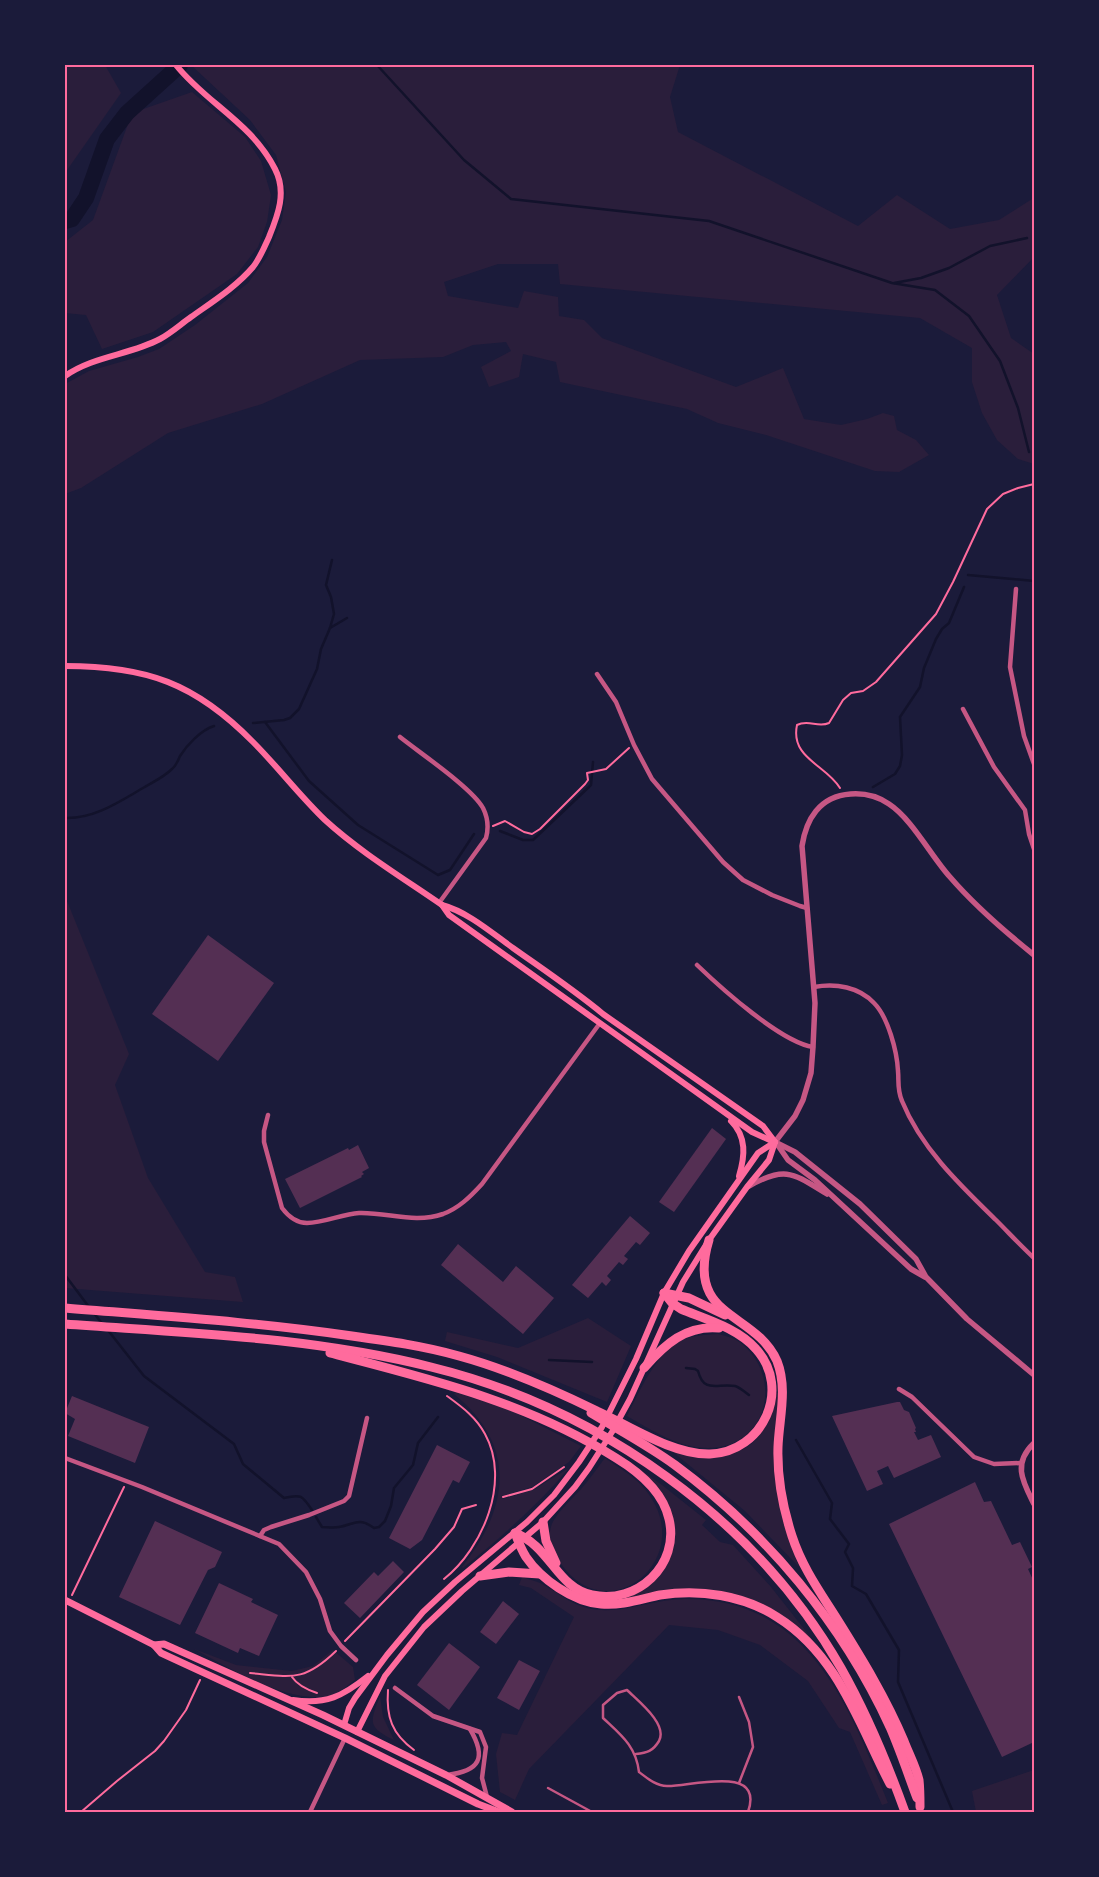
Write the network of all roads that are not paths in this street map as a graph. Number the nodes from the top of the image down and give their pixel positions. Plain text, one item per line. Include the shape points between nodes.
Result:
1 (176, 65) edge
2 (65, 376) edge
3 (1016, 589) dead end
4 (65, 666) edge
5 (597, 674) dead end
6 (963, 708) dead end
7 (400, 737) dead end
8 (1034, 764) edge
9 (1034, 849) edge
10 (440, 904) junction
11 (807, 908) junction
12 (1034, 955) edge
13 (697, 966) dead end
14 (814, 986) junction
15 (603, 1014) junction
16 (600, 1023) junction
17 (814, 1048) junction
18 (718, 1107) junction
19 (268, 1115) dead end
20 (775, 1142) junction
21 (738, 1181) junction
22 (747, 1187) junction
23 (839, 1202) junction
24 (709, 1240) junction
25 (1034, 1258) edge
26 (926, 1277) junction
27 (664, 1293) junction
28 (675, 1298) junction
29 (65, 1308) edge
30 (734, 1319) junction
31 (65, 1324) edge
32 (725, 1328) junction
33 (291, 1343) junction
34 (644, 1368) junction
35 (1034, 1375) edge
36 (899, 1389) dead end
37 (564, 1395) junction
38 (367, 1418) dead end
39 (1034, 1443) edge
40 (65, 1458) edge
41 (1021, 1463) junction
42 (1034, 1504) edge
43 (543, 1522) junction
44 (515, 1533) junction
45 (260, 1536) junction
46 (526, 1537) junction
47 (519, 1544) junction
48 (540, 1574) junction
49 (480, 1576) junction
50 (569, 1584) junction
51 (65, 1600) edge
52 (154, 1645) junction
53 (356, 1660) dead end
54 (375, 1670) junction
55 (395, 1688) dead end
56 (739, 1697) dead end
57 (292, 1700) junction
58 (344, 1726) junction
59 (469, 1728) junction
60 (357, 1732) junction
61 (345, 1738) junction
62 (636, 1754) junction
63 (447, 1775) junction
64 (739, 1783) junction
65 (548, 1788) dead end
66 (487, 1797) junction
67 (921, 1809) edge
68 (310, 1812) edge
69 (499, 1812) edge
70 (512, 1812) edge
71 (592, 1812) edge
72 (748, 1812) edge
73 (905, 1812) edge

1 - 2 main road via 244,126 267,157 282,192 277,217 262,253 253,267 237,281 160,338 132,351 84,365
3 - 8 street via 1010,666 1024,736
4 - 10 main road via 136,671 171,683 207,702 253,742 334,828
5 - 11 street via 616,702 652,779 723,862 743,880
6 - 9 street via 994,767 1025,810
7 - 10 street via 473,794 482,806 488,828 486,838
10 - 15 main road via 455,908 494,934
10 - 16 main road via 449,915
11 - 12 street via 802,855 808,822 829,800 843,795 866,794 894,808 973,902
11 - 14 street
13 - 17 street via 731,997 778,1032
14 - 17 street
14 - 25 street via 851,988 875,1004 888,1028 896,1057 901,1099 918,1131 954,1178
15 - 16 main road
15 - 20 main road via 763,1126
16 - 18 main road
16 - 19 street via 482,1184 461,1206 435,1216 406,1219 361,1213 306,1223 293,1219 279,1200 264,1142
17 - 20 street via 803,1100
18 - 20 main road via 756,1135
18 - 21 main road via 742,1136 744,1156
20 - 21 main road via 758,1153
20 - 22 main road via 769,1160
20 - 23 street via 788,1160
20 - 26 street via 795,1152 860,1204 916,1259
21 - 27 main road via 689,1250
22 - 23 street via 773,1175 797,1176
22 - 24 main road
23 - 26 street via 911,1269
24 - 28 main road
24 - 30 highway via 705,1264 707,1285 717,1304
26 - 35 street via 966,1319
27 - 28 highway
27 - 44 main road via 602,1427 554,1495
28 - 30 highway via 698,1301
28 - 32 highway via 681,1309
28 - 34 main road
29 - 37 highway via 317,1330 405,1344 460,1356
30 - 67 highway via 763,1341 777,1362 783,1390 779,1479 792,1536 808,1573 856,1649 897,1724 919,1780
31 - 33 highway
32 - 34 highway via 702,1328 682,1334 666,1344
32 - 37 highway via 746,1339 758,1351 769,1369 772,1387 771,1404 761,1426 750,1439 734,1448 710,1454 679,1450
33 - 50 highway via 463,1388 520,1409 582,1438 640,1475 658,1495 669,1520 669,1551 662,1566 643,1586 616,1596 592,1595
33 - 73 highway via 406,1361 496,1386 590,1428 664,1476 715,1517 758,1558 815,1628 869,1720
34 - 43 main road via 612,1432 589,1468
36 - 41 street via 912,1397 974,1457 994,1464
37 - 67 highway via 673,1463 703,1486 744,1522 801,1584 849,1652 890,1726
38 - 45 street via 349,1496 309,1515 264,1530
39 - 41 street
40 - 45 street
41 - 42 street via 1021,1474
43 - 46 main road
43 - 50 highway via 552,1557
44 - 46 highway
44 - 47 highway
44 - 54 main road via 454,1582
45 - 53 street via 279,1544 306,1572 330,1631
46 - 47 main road
46 - 50 highway via 535,1543
47 - 48 highway
47 - 49 main road
48 - 49 highway via 509,1572
48 - 73 highway via 587,1602 611,1605 674,1594 703,1593 752,1604 777,1617 821,1656 848,1696
49 - 60 main road via 410,1643 386,1676
51 - 52 main road
52 - 57 main road via 164,1644
52 - 61 main road via 161,1653
54 - 57 main road via 340,1696 308,1702
54 - 58 main road via 349,1708
55 - 59 street via 433,1716
56 - 64 lane via 749,1722 753,1747
57 - 58 main road
58 - 60 main road
58 - 61 main road
59 - 63 street via 479,1748 476,1762 465,1772
59 - 66 street via 480,1732 486,1747 482,1778
60 - 61 main road
60 - 63 main road
61 - 68 street
61 - 69 main road
62 - 62 lane via 603,1718 603,1705 617,1693 627,1690 661,1728 661,1738 655,1749
62 - 64 lane via 639,1772 666,1786 723,1780
63 - 66 main road
64 - 72 lane via 748,1791 752,1802
65 - 71 lane
66 - 70 main road

